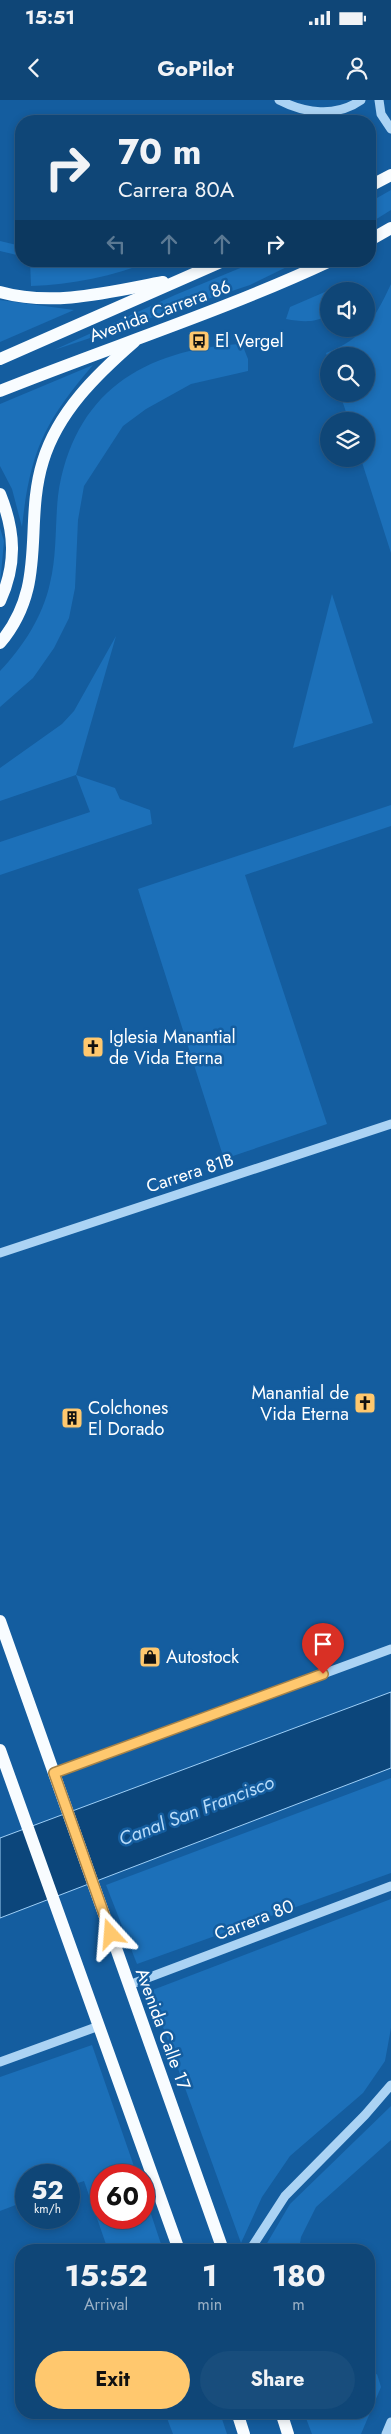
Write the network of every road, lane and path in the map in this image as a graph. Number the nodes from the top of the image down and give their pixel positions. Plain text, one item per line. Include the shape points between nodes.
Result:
1 (279, 100) edge
2 (361, 100) edge
3 (379, 100) edge
4 (316, 112) junction
5 (319, 115) edge
6 (391, 129) edge
7 (391, 175) edge
8 (376, 183) edge
9 (391, 228) edge
10 (376, 237) edge
11 (210, 267) edge
12 (317, 267) edge
13 (187, 277) junction
14 (0, 292) edge
15 (139, 337) junction
16 (0, 359) edge
17 (0, 391) edge
18 (0, 494) edge
19 (0, 601) edge
20 (0, 643) edge
21 (391, 1124) edge
22 (0, 1253) edge
23 (0, 1621) edge
24 (391, 1649) edge
25 (0, 1750) edge
26 (54, 1773) junction
27 (391, 1886) edge
28 (129, 1985) junction
29 (99, 2026) junction
30 (0, 2062) edge
31 (391, 2085) edge
32 (177, 2244) edge
33 (221, 2244) edge
34 (254, 2244) edge
35 (239, 2419) edge
36 (283, 2419) edge
37 (391, 2422) edge
38 (244, 2434) edge
39 (288, 2434) edge
40 (386, 2434) edge

1 - 4 street via 295,108
2 - 4 street via 337,110
3 - 6 street via 382,114
4 - 5 street
7 - 8 main road
9 - 10 main road
11 - 13 main road, Avenida Carrera 86
12 - 15 main road, Avenida Carrera 86 via 243,300
13 - 14 main road via 80,297
13 - 16 main road, Avenida Carrera 86
15 - 17 main road, Avenida Carrera 86
15 - 20 main road via 105,366 68,411 50,442 36,490 31,578 22,605
18 - 19 main road via 12,530 14,550 12,568
21 - 22 street, Carrera 81B
23 - 26 main road, Avenida Calle 17
24 - 26 street
25 - 29 main road
26 - 28 main road, Avenida Calle 17
27 - 28 street, Carrera 80
28 - 33 main road, Avenida Calle 17
29 - 30 street
29 - 32 main road
31 - 34 street via 285,2196
35 - 38 main road
36 - 39 main road
37 - 40 street

